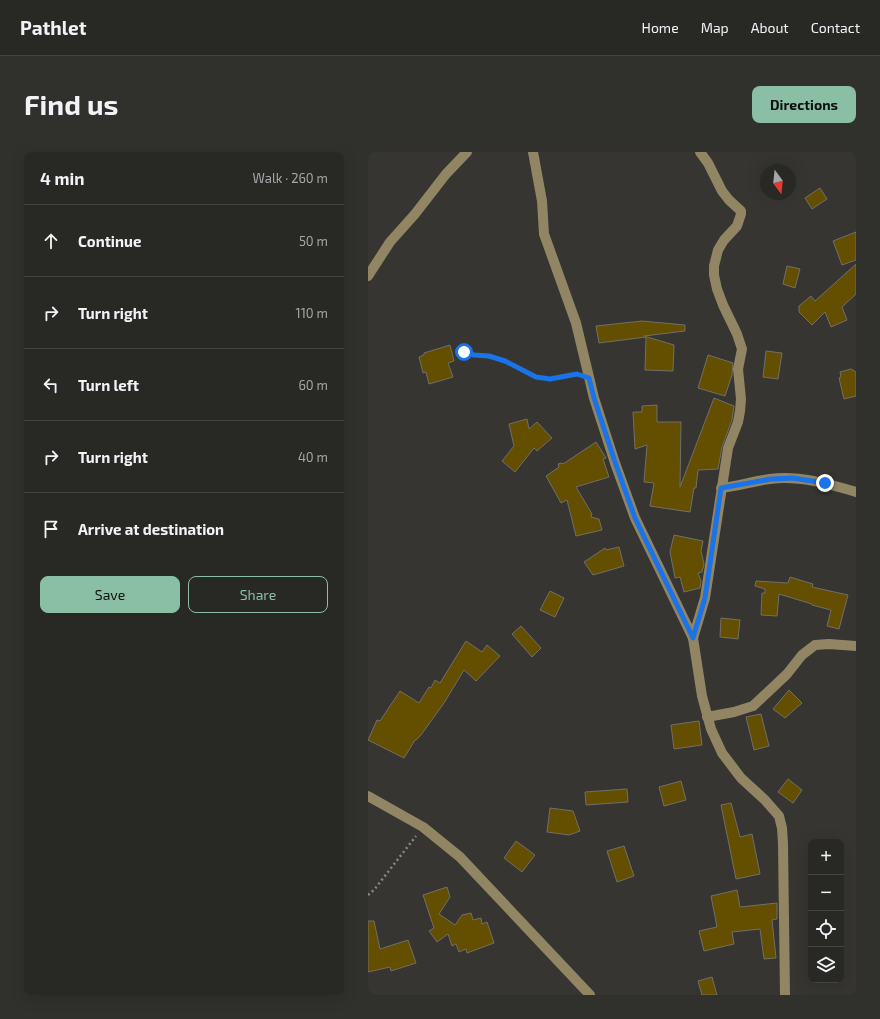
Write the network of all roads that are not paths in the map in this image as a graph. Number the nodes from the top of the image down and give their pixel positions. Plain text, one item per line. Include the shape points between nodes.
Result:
1 (467, 152) edge
2 (533, 152) edge
3 (700, 152) edge
4 (368, 276) edge
5 (721, 488) junction
6 (856, 492) edge
7 (693, 638) junction
8 (856, 646) edge
9 (707, 717) junction
10 (368, 796) edge
11 (590, 995) edge
12 (785, 995) edge

1 - 4 street via 390,242
2 - 7 street via 542,201 544,234 576,323 594,398 615,462 635,518
3 - 5 street via 722,191 741,214 737,226 718,250 714,266 717,289 738,334 742,349 738,369 740,411 728,448
5 - 6 street via 771,479 793,478 825,483
5 - 7 street via 705,598
7 - 9 street
8 - 9 street via 815,645 752,706
9 - 12 street via 722,753 741,778 779,816 783,844
10 - 11 street via 423,827 460,857

